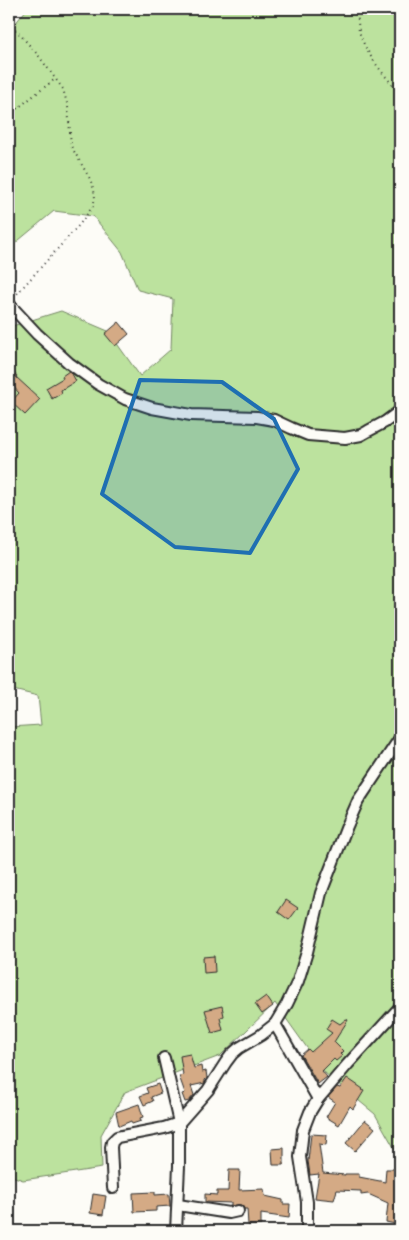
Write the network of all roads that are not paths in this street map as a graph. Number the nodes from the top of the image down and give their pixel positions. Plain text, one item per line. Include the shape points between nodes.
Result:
1 (9, 303) edge
2 (400, 411) edge
3 (400, 738) edge
4 (400, 1007) edge
5 (275, 1024) junction
6 (164, 1058) dead end
7 (318, 1099) junction
8 (179, 1123) junction
9 (113, 1188) dead end
10 (178, 1204) junction
11 (238, 1211) dead end
12 (176, 1231) edge
13 (306, 1231) edge

1 - 2 street via 69,363 125,399 152,408 191,415 258,417 274,420 308,435 345,438 361,435
3 - 5 street via 358,801 347,826 321,893 298,981
4 - 7 street
5 - 7 street
5 - 8 street via 232,1054 208,1090
6 - 8 street
7 - 13 street via 303,1130 300,1157 307,1202
8 - 9 street via 114,1139 111,1147
8 - 10 street
10 - 11 street
10 - 12 street

